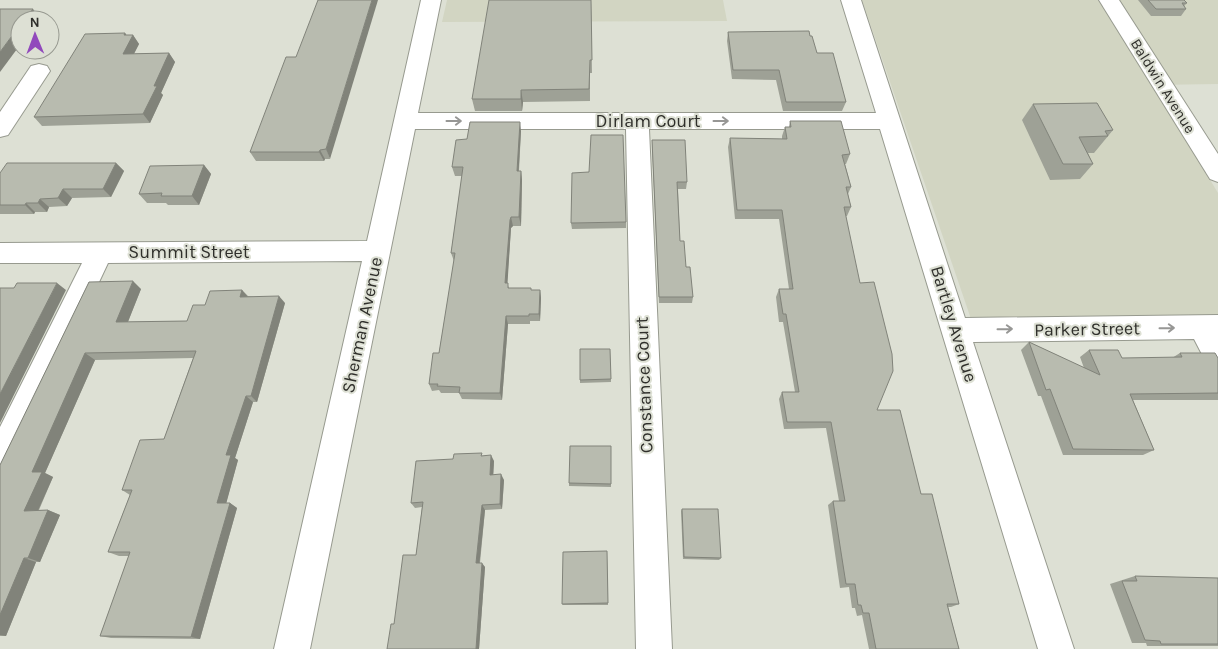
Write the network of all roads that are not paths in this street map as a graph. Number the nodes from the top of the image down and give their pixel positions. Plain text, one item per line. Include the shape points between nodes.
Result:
1 (431, 0) edge
2 (852, 0) edge
3 (1109, 0) edge
4 (39, 71) dead end
5 (405, 121) junction
6 (637, 121) junction
7 (890, 121) junction
8 (0, 129) edge
9 (1218, 173) edge
10 (378, 251) junction
11 (0, 253) edge
12 (100, 253) junction
13 (1210, 327) edge
14 (956, 330) junction
15 (1218, 357) edge
16 (0, 459) edge
17 (292, 649) edge
18 (654, 649) edge
19 (1056, 649) edge

1 - 5 street, Sherman Avenue
2 - 7 street, Bartley Avenue
3 - 9 street, Baldwin Avenue
4 - 8 street
5 -> 6 street, Dirlam Court
5 - 10 street, Sherman Avenue
6 -> 7 street, Dirlam Court
6 - 18 street, Constance Court
7 - 14 street, Bartley Avenue
10 - 12 street, Summit Street
10 - 17 street, Sherman Avenue
11 - 12 street, Summit Street
12 - 16 street
14 -> 13 street, Parker Street
13 - 15 street
14 - 19 street, Bartley Avenue

